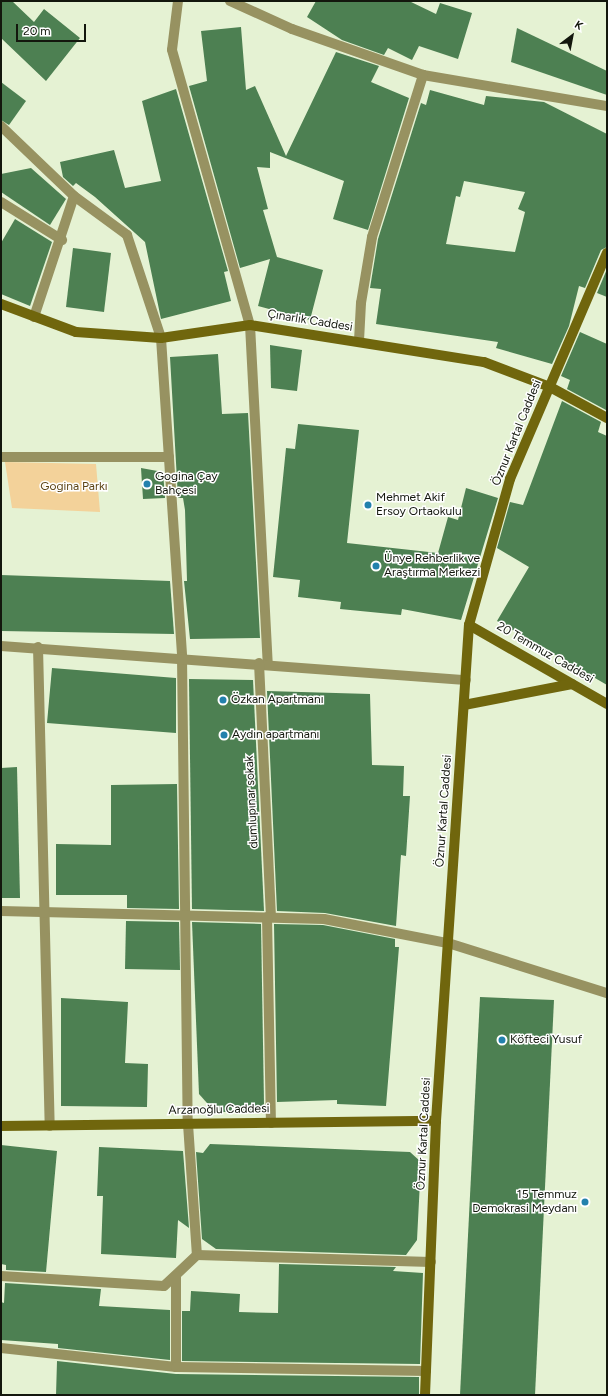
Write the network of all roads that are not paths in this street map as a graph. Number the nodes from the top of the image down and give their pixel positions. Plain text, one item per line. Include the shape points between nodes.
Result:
1 (178, 1) edge
2 (230, 1) edge
3 (423, 75) junction
4 (607, 106) edge
5 (1, 126) edge
6 (74, 196) junction
7 (1, 202) edge
8 (62, 240) junction
9 (607, 253) edge
10 (1, 304) edge
11 (34, 317) junction
12 (250, 325) junction
13 (161, 338) junction
14 (359, 342) junction
15 (550, 387) junction
16 (607, 418) edge
17 (1, 457) edge
18 (169, 457) junction
19 (470, 626) junction
20 (1, 646) edge
21 (38, 647) junction
22 (182, 657) junction
23 (264, 663) junction
24 (466, 680) junction
25 (572, 684) junction
26 (607, 704) edge
27 (464, 705) junction
28 (1, 911) edge
29 (43, 911) junction
30 (186, 913) junction
31 (269, 917) junction
32 (448, 943) junction
33 (607, 993) edge
34 (436, 1121) junction
35 (271, 1123) junction
36 (188, 1124) junction
37 (1, 1126) edge
38 (50, 1126) junction
39 (197, 1255) junction
40 (431, 1262) junction
41 (1, 1276) edge
42 (176, 1276) junction
43 (1, 1348) edge
44 (176, 1367) junction
45 (426, 1371) junction
46 (426, 1395) edge

1 - 12 street, dumlupınar sokak via 172,50
2 - 3 street via 292,29
3 - 4 street
3 - 14 street via 372,237 361,303
5 - 6 street
6 - 8 street
6 - 13 street via 128,235
7 - 8 street
8 - 11 street
9 - 15 street, Öznur Kartal Caddesi
10 - 11 street, Çınarlık Caddesi
11 - 13 street, Çınarlık Caddesi via 76,332
12 - 13 street, Çınarlık Caddesi
12 - 14 street, Çınarlık Caddesi
12 - 23 street, dumlupınar sokak
13 - 18 street
14 - 15 street, Çınarlık Caddesi via 484,362
15 - 16 street, Çınarlık Caddesi
15 - 19 street, Öznur Kartal Caddesi via 510,479
17 - 18 street
18 - 22 street
19 - 24 street, Öznur Kartal Caddesi
19 - 25 street, 20 Temmuz Caddesi
20 - 21 street
21 - 22 street
21 - 29 street
22 - 23 street
22 - 30 street
23 - 24 street
23 - 31 street, dumlupınar sokak
24 - 27 street, Öznur Kartal Caddesi
25 - 26 street, 20 Temmuz Caddesi
25 - 27 street
27 - 32 street, Öznur Kartal Caddesi
28 - 29 street
29 - 30 street
29 - 38 street
30 - 31 street
30 - 36 street
31 - 32 street via 324,919
31 - 35 street, dumlupınar sokak
32 - 33 street
32 - 34 street, Öznur Kartal Caddesi
34 - 35 street, Arzanoğlu Caddesi
34 - 40 street, Öznur Kartal Caddesi
35 - 36 street, Arzanoğlu Caddesi
36 - 38 street, Arzanoğlu Caddesi
36 - 39 street
37 - 38 street, Arzanoğlu Caddesi
39 - 40 street
39 - 42 street
40 - 45 street, Öznur Kartal Caddesi
41 - 42 street via 164,1286
42 - 44 street
43 - 44 street
44 - 45 street
45 - 46 street, Öznur Kartal Caddesi

